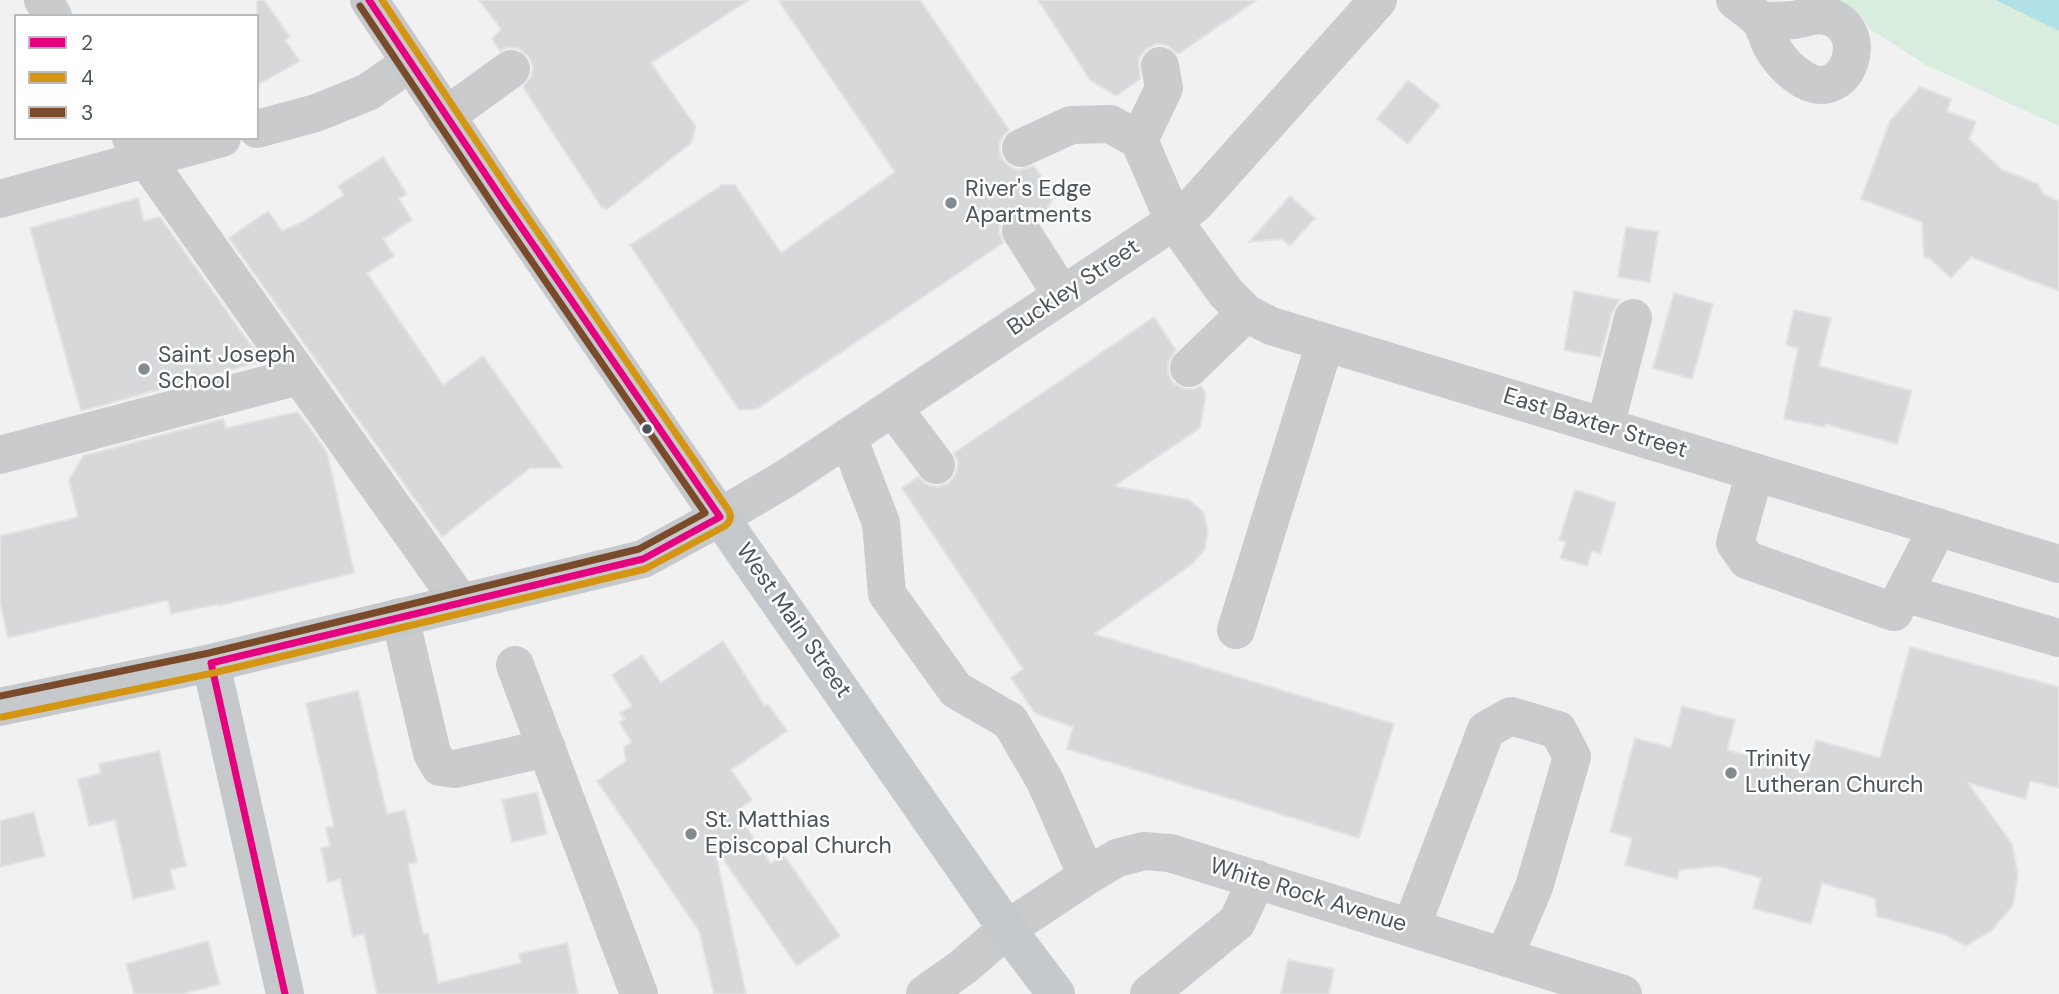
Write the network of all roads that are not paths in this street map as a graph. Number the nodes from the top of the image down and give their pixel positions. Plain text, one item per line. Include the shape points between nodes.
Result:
1 (369, 0) edge
2 (1378, 0) edge
3 (411, 62) junction
4 (1160, 66) dead end
5 (511, 69) dead end
6 (446, 116) junction
7 (259, 128) edge
8 (207, 140) edge
9 (1139, 140) junction
10 (1021, 148) dead end
11 (138, 149) edge
12 (0, 199) edge
13 (1174, 221) junction
14 (1021, 231) dead end
15 (1062, 295) junction
16 (1246, 313) junction
17 (1633, 318) dead end
18 (1325, 343) junction
19 (1189, 368) dead end
20 (299, 376) junction
21 (893, 408) junction
22 (1605, 427) junction
23 (848, 437) junction
24 (0, 455) edge
25 (936, 466) dead end
26 (1755, 472) junction
27 (720, 517) junction
28 (1938, 527) junction
29 (2059, 564) edge
30 (1904, 593) junction
31 (461, 603) junction
32 (400, 617) junction
33 (1236, 630) dead end
34 (2059, 638) edge
35 (211, 663) junction
36 (515, 665) dead end
37 (0, 707) edge
38 (547, 748) junction
39 (1087, 876) junction
40 (1257, 879) junction
41 (1411, 928) junction
42 (1007, 929) junction
43 (1504, 957) junction
44 (285, 994) edge
45 (639, 994) edge
46 (925, 994) edge
47 (1056, 994) edge
48 (1149, 994) edge
49 (1623, 994) edge

1 - 3 main road, West Main Street
2 - 13 street, Buckley Street via 1196,203
3 - 6 main road, West Main Street
3 - 7 street via 368,92
4 - 9 street via 1164,88
5 - 6 street
6 - 27 main road, West Main Street
8 - 11 street
9 - 10 street via 1110,124 1071,125
9 - 13 street, East Baxter Street
11 - 12 street
11 - 20 street
13 - 15 street, Buckley Street
13 - 16 street, East Baxter Street
14 - 15 street
15 - 21 street, Buckley Street
16 - 18 street, East Baxter Street
16 - 19 street
17 - 22 street
18 - 22 street, East Baxter Street
18 - 33 street
20 - 24 street
20 - 31 street
21 - 23 street, Buckley Street
21 - 25 street
22 - 26 street, East Baxter Street
23 - 27 street, Buckley Street
23 - 39 street via 881,523 887,594 956,690 1010,721 1045,781
26 - 28 street, East Baxter Street
26 - 30 street via 1735,542 1748,560 1894,612
27 - 31 main road via 643,559
27 - 42 main road, West Main Street
28 - 29 street, East Baxter Street
28 - 30 street
30 - 34 street
31 - 32 main road
32 - 35 main road
32 - 38 street via 432,753 440,767 455,769
35 - 37 main road
35 - 44 main road
36 - 38 street
38 - 45 street
39 - 40 street, White Rock Avenue via 1117,858 1144,851 1170,853
39 - 42 street, White Rock Avenue
40 - 41 street, White Rock Avenue
40 - 48 street via 1237,922
41 - 43 street, White Rock Avenue
41 - 43 street via 1486,730 1511,716 1558,730 1572,757 1534,887
42 - 46 street, White Rock Avenue
42 - 47 main road, West Main Street
43 - 49 street, White Rock Avenue

